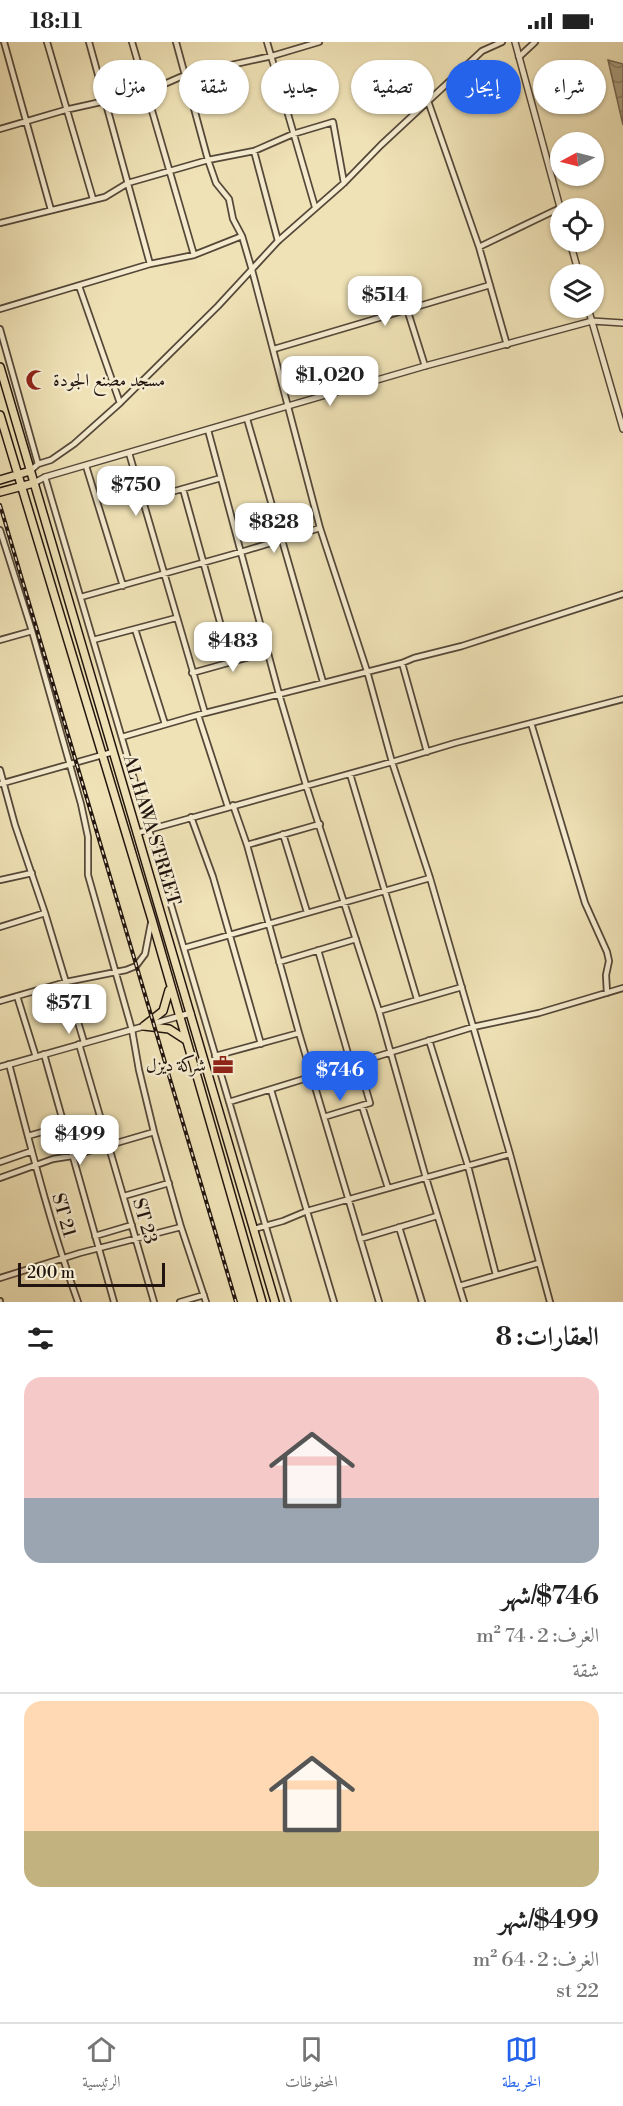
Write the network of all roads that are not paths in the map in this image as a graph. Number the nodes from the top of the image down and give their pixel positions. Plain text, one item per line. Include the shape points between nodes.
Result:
1 (4, 42) edge
2 (47, 42) edge
3 (89, 42) edge
4 (132, 42) edge
5 (176, 42) edge
6 (267, 42) edge
7 (320, 42) edge
8 (502, 42) edge
9 (515, 42) edge
10 (534, 42) edge
11 (310, 44) edge
12 (272, 56) junction
13 (519, 57) junction
14 (94, 60) edge
15 (137, 60) edge
16 (181, 60) edge
17 (249, 61) edge
18 (434, 95) edge
19 (93, 105) edge
20 (65, 110) junction
21 (109, 114) edge
22 (152, 114) edge
23 (196, 114) edge
24 (415, 114) edge
25 (433, 114) edge
26 (26, 121) junction
27 (0, 129) edge
28 (293, 134) junction
29 (254, 151) junction
30 (208, 160) junction
31 (169, 171) junction
32 (128, 183) junction
33 (344, 183) junction
34 (558, 198) edge
35 (93, 199) junction
36 (315, 207) junction
37 (51, 210) junction
38 (550, 214) edge
39 (0, 223) edge
40 (242, 237) junction
41 (278, 241) junction
42 (479, 247) junction
43 (194, 255) junction
44 (150, 264) junction
45 (252, 270) junction
46 (490, 285) junction
47 (79, 286) junction
48 (0, 309) edge
49 (407, 309) junction
50 (591, 318) edge
51 (592, 321) junction
52 (623, 323) edge
53 (0, 329) edge
54 (507, 345) junction
55 (274, 349) junction
56 (425, 366) junction
57 (0, 367) edge
58 (120, 403) junction
59 (288, 407) junction
60 (0, 415) edge
61 (247, 419) junction
62 (623, 429) edge
63 (208, 430) junction
64 (129, 453) junction
65 (38, 464) junction
66 (86, 466) junction
67 (30, 471) junction
68 (17, 474) junction
69 (45, 477) junction
70 (221, 478) junction
71 (0, 480) edge
72 (34, 483) junction
73 (21, 486) junction
74 (183, 489) junction
75 (0, 492) edge
76 (143, 501) junction
77 (320, 528) junction
78 (0, 530) edge
79 (281, 540) junction
80 (241, 552) junction
81 (203, 563) junction
82 (164, 574) junction
83 (123, 586) junction
84 (623, 594) edge
85 (81, 597) junction
86 (176, 618) junction
87 (135, 629) junction
88 (32, 631) junction
89 (0, 640) edge
90 (93, 640) junction
91 (267, 652) junction
92 (231, 662) junction
93 (402, 663) junction
94 (367, 671) junction
95 (192, 673) junction
96 (323, 682) junction
97 (279, 694) junction
98 (623, 699) edge
99 (205, 713) junction
100 (198, 715) junction
101 (531, 723) junction
102 (165, 724) junction
103 (122, 737) junction
104 (113, 752) junction
105 (427, 752) junction
106 (101, 756) junction
107 (393, 762) junction
108 (70, 764) junction
109 (0, 770) edge
110 (350, 774) junction
111 (2, 784) edge
112 (306, 785) junction
113 (231, 806) junction
114 (191, 817) junction
115 (320, 824) junction
116 (149, 829) junction
117 (137, 833) junction
118 (283, 834) junction
119 (246, 845) junction
120 (32, 873) junction
121 (430, 878) junction
122 (0, 880) edge
123 (384, 890) junction
124 (345, 901) junction
125 (307, 912) junction
126 (45, 913) junction
127 (152, 920) junction
128 (268, 923) junction
129 (0, 927) edge
130 (230, 934) junction
131 (357, 939) junction
132 (183, 948) junction
133 (318, 950) junction
134 (279, 962) junction
135 (116, 971) junction
136 (66, 982) junction
137 (170, 987) junction
138 (462, 987) junction
139 (623, 988) edge
140 (607, 993) junction
141 (17, 996) junction
142 (417, 999) junction
143 (0, 1001) edge
144 (379, 1011) junction
145 (191, 1013) junction
146 (179, 1016) junction
147 (144, 1026) junction
148 (473, 1027) junction
149 (132, 1029) junction
150 (299, 1033) junction
151 (186, 1040) junction
152 (429, 1040) junction
153 (82, 1043) junction
154 (261, 1044) junction
155 (391, 1052) junction
156 (44, 1054) junction
157 (215, 1056) junction
158 (36, 1057) junction
159 (358, 1062) junction
160 (9, 1064) junction
161 (351, 1064) junction
162 (0, 1067) edge
163 (314, 1077) junction
164 (271, 1090) junction
165 (229, 1102) junction
166 (362, 1106) junction
167 (324, 1117) junction
168 (63, 1126) junction
169 (154, 1132) junction
170 (28, 1137) junction
171 (109, 1146) junction
172 (32, 1152) junction
173 (510, 1154) junction
174 (72, 1156) junction
175 (0, 1162) edge
176 (36, 1166) junction
177 (468, 1166) junction
178 (0, 1178) edge
179 (426, 1178) junction
180 (169, 1183) junction
181 (388, 1188) junction
182 (124, 1196) junction
183 (349, 1199) junction
184 (307, 1211) junction
185 (437, 1216) junction
186 (132, 1225) junction
187 (265, 1226) junction
188 (181, 1227) junction
189 (399, 1227) junction
190 (254, 1229) junction
191 (95, 1236) junction
192 (360, 1239) junction
193 (136, 1240) junction
194 (99, 1248) junction
195 (63, 1258) junction
196 (539, 1263) junction
197 (496, 1275) junction
198 (0, 1278) edge
199 (459, 1286) junction
200 (204, 1295) junction
201 (78, 1302) edge
202 (114, 1302) edge
203 (154, 1302) edge
204 (180, 1302) edge
205 (206, 1302) edge
206 (262, 1302) edge
207 (275, 1302) edge
208 (288, 1302) edge
209 (334, 1302) edge
210 (379, 1302) edge
211 (422, 1302) edge
212 (464, 1302) edge
213 (550, 1302) edge

1 - 26 street
2 - 20 street
3 - 14 street
4 - 15 street
5 - 16 street
6 - 12 street
7 - 11 street
8 - 18 street via 482,51
9 - 13 street
10 - 13 street
11 - 12 street
12 - 17 street
12 - 28 street
13 - 34 street
19 - 20 street
20 - 26 street
20 - 35 street
21 - 32 street
22 - 31 street
23 - 30 street
24 - 33 street
25 - 42 street
26 - 27 street
26 - 37 street
28 - 29 street
28 - 33 street via 333,122
28 - 36 street
29 - 30 street
29 - 41 street
30 - 31 street
30 - 40 street via 216,183 229,199
31 - 32 street
31 - 43 street
32 - 35 street via 105,197
32 - 44 street
33 - 36 street
35 - 37 street
36 - 41 street
37 - 39 street
38 - 42 street
40 - 43 street
40 - 45 street
41 - 45 street
42 - 46 street
43 - 44 street
44 - 47 street
45 - 55 street
45 - 58 street
46 - 49 street
46 - 54 street
47 - 48 street
47 - 58 street
49 - 55 street
49 - 56 street
50 - 51 street
51 - 52 street
51 - 54 street
51 - 62 street
53 - 65 street
54 - 56 street
55 - 59 street
56 - 59 street
57 - 67 highway, AL HAWA STREET
58 - 65 street via 74,444
59 - 61 street
59 - 77 street
60 - 68 highway, AL HAWA STREET
61 - 63 street
61 - 79 street
63 - 64 street
63 - 70 street
64 - 66 street
64 - 76 street
65 - 67 street
66 - 69 street
66 - 83 street
67 - 68 highway
67 - 72 highway, AL HAWA STREET
68 - 71 highway
68 - 73 highway, AL HAWA STREET
69 - 72 street
69 - 85 street
70 - 74 street
70 - 80 street
72 - 73 highway
72 - 104 highway, AL HAWA STREET
73 - 75 highway
73 - 106 highway, AL HAWA STREET
74 - 76 street
74 - 81 street
76 - 82 street
77 - 79 street
77 - 94 street
78 - 88 street
79 - 80 street
79 - 96 street
80 - 81 street
80 - 91 street
81 - 82 street
81 - 92 street
82 - 83 street
82 - 86 street
83 - 85 street
84 - 93 street
85 - 90 street
86 - 87 street
86 - 95 street
87 - 90 street
87 - 102 street
88 - 89 street
88 - 108 street
90 - 103 street
91 - 92 street
91 - 97 street
92 - 95 street
93 - 94 street
93 - 105 street
94 - 96 street
94 - 107 street
95 - 99 street
96 - 97 street
97 - 99 street
97 - 112 street
98 - 101 street
99 - 100 street
100 - 102 street
100 - 113 street
101 - 105 street
101 - 140 street via 585,903 607,952
102 - 103 street
103 - 116 street
104 - 106 street
104 - 117 highway, AL HAWA STREET
105 - 107 street
106 - 108 street
106 - 127 highway, AL HAWA STREET
107 - 110 street
107 - 121 street
108 - 111 street
108 - 135 street via 88,837 88,875
109 - 111 street, ST 23
110 - 112 street
110 - 123 street
111 - 120 street, ST 23
112 - 113 street
112 - 115 street
113 - 114 street
113 - 119 street
114 - 116 street
114 - 130 street
115 - 118 street
115 - 124 street
116 - 117 street
116 - 132 street
117 - 145 highway, AL HAWA STREET
118 - 119 street
118 - 125 street
119 - 128 street
120 - 122 street
120 - 126 street, ST 23
121 - 123 street
121 - 138 street
123 - 124 street
123 - 142 street
124 - 125 street
124 - 131 street
125 - 128 street
126 - 129 street
126 - 136 street, ST 23
127 - 135 street via 140,962
127 - 137 highway, AL HAWA STREET
128 - 130 street
128 - 134 street
130 - 132 street
130 - 154 street
131 - 133 street
131 - 144 street
132 - 157 street
133 - 134 street
133 - 161 street
134 - 150 street
135 - 136 street
135 - 149 street
136 - 141 street
136 - 153 street, ST 23
137 - 146 highway, AL HAWA STREET
137 - 147 highway via 163,1011
138 - 142 street
138 - 148 street
139 - 140 street
140 - 148 street
141 - 143 street
141 - 158 street
142 - 144 street
144 - 155 street
145 - 146 street
145 - 190 highway, AL HAWA STREET
146 - 147 street
146 - 151 highway, AL HAWA STREET
147 - 149 street
147 - 151 highway via 169,1029
148 - 152 street
148 - 173 street
149 - 153 street
149 - 169 street
150 - 154 street
150 - 163 street
151 - 206 highway, AL HAWA STREET
152 - 155 street
152 - 177 street
153 - 156 street
153 - 171 street, ST 23
154 - 157 street
155 - 159 street
155 - 179 street
156 - 158 street
156 - 168 street
157 - 165 street
158 - 160 street
159 - 161 street
159 - 166 street via 370,1103
160 - 162 street
160 - 170 street, ST 21
161 - 163 street
163 - 164 street
163 - 167 street
164 - 165 street
164 - 184 street
165 - 187 street
166 - 167 street
166 - 181 street
167 - 183 street
168 - 170 street
168 - 174 street
169 - 171 street
169 - 180 street
170 - 172 street, ST 21
171 - 174 street
171 - 182 street, ST 23
172 - 175 street
172 - 176 street, ST 21
173 - 177 street
173 - 196 street
174 - 176 street
174 - 191 street
176 - 178 street
176 - 195 street, ST 21
177 - 179 street
177 - 197 street
179 - 181 street
179 - 185 street
180 - 182 street
180 - 188 street
181 - 183 street
182 - 186 street, ST 23
183 - 184 street
183 - 192 street
184 - 187 street
184 - 209 street
185 - 189 street
185 - 199 street
186 - 191 street
186 - 193 street, ST 23
187 - 190 street
187 - 208 street
188 - 193 street
188 - 200 street
189 - 192 street
189 - 211 street
190 - 207 highway, AL HAWA STREET
191 - 194 street
192 - 210 street
193 - 194 street
193 - 203 street, ST 23
194 - 195 street
194 - 202 street
195 - 198 street
195 - 201 street, ST 21
196 - 197 street
196 - 213 street
197 - 199 street
199 - 212 street
200 - 204 street
200 - 205 street

